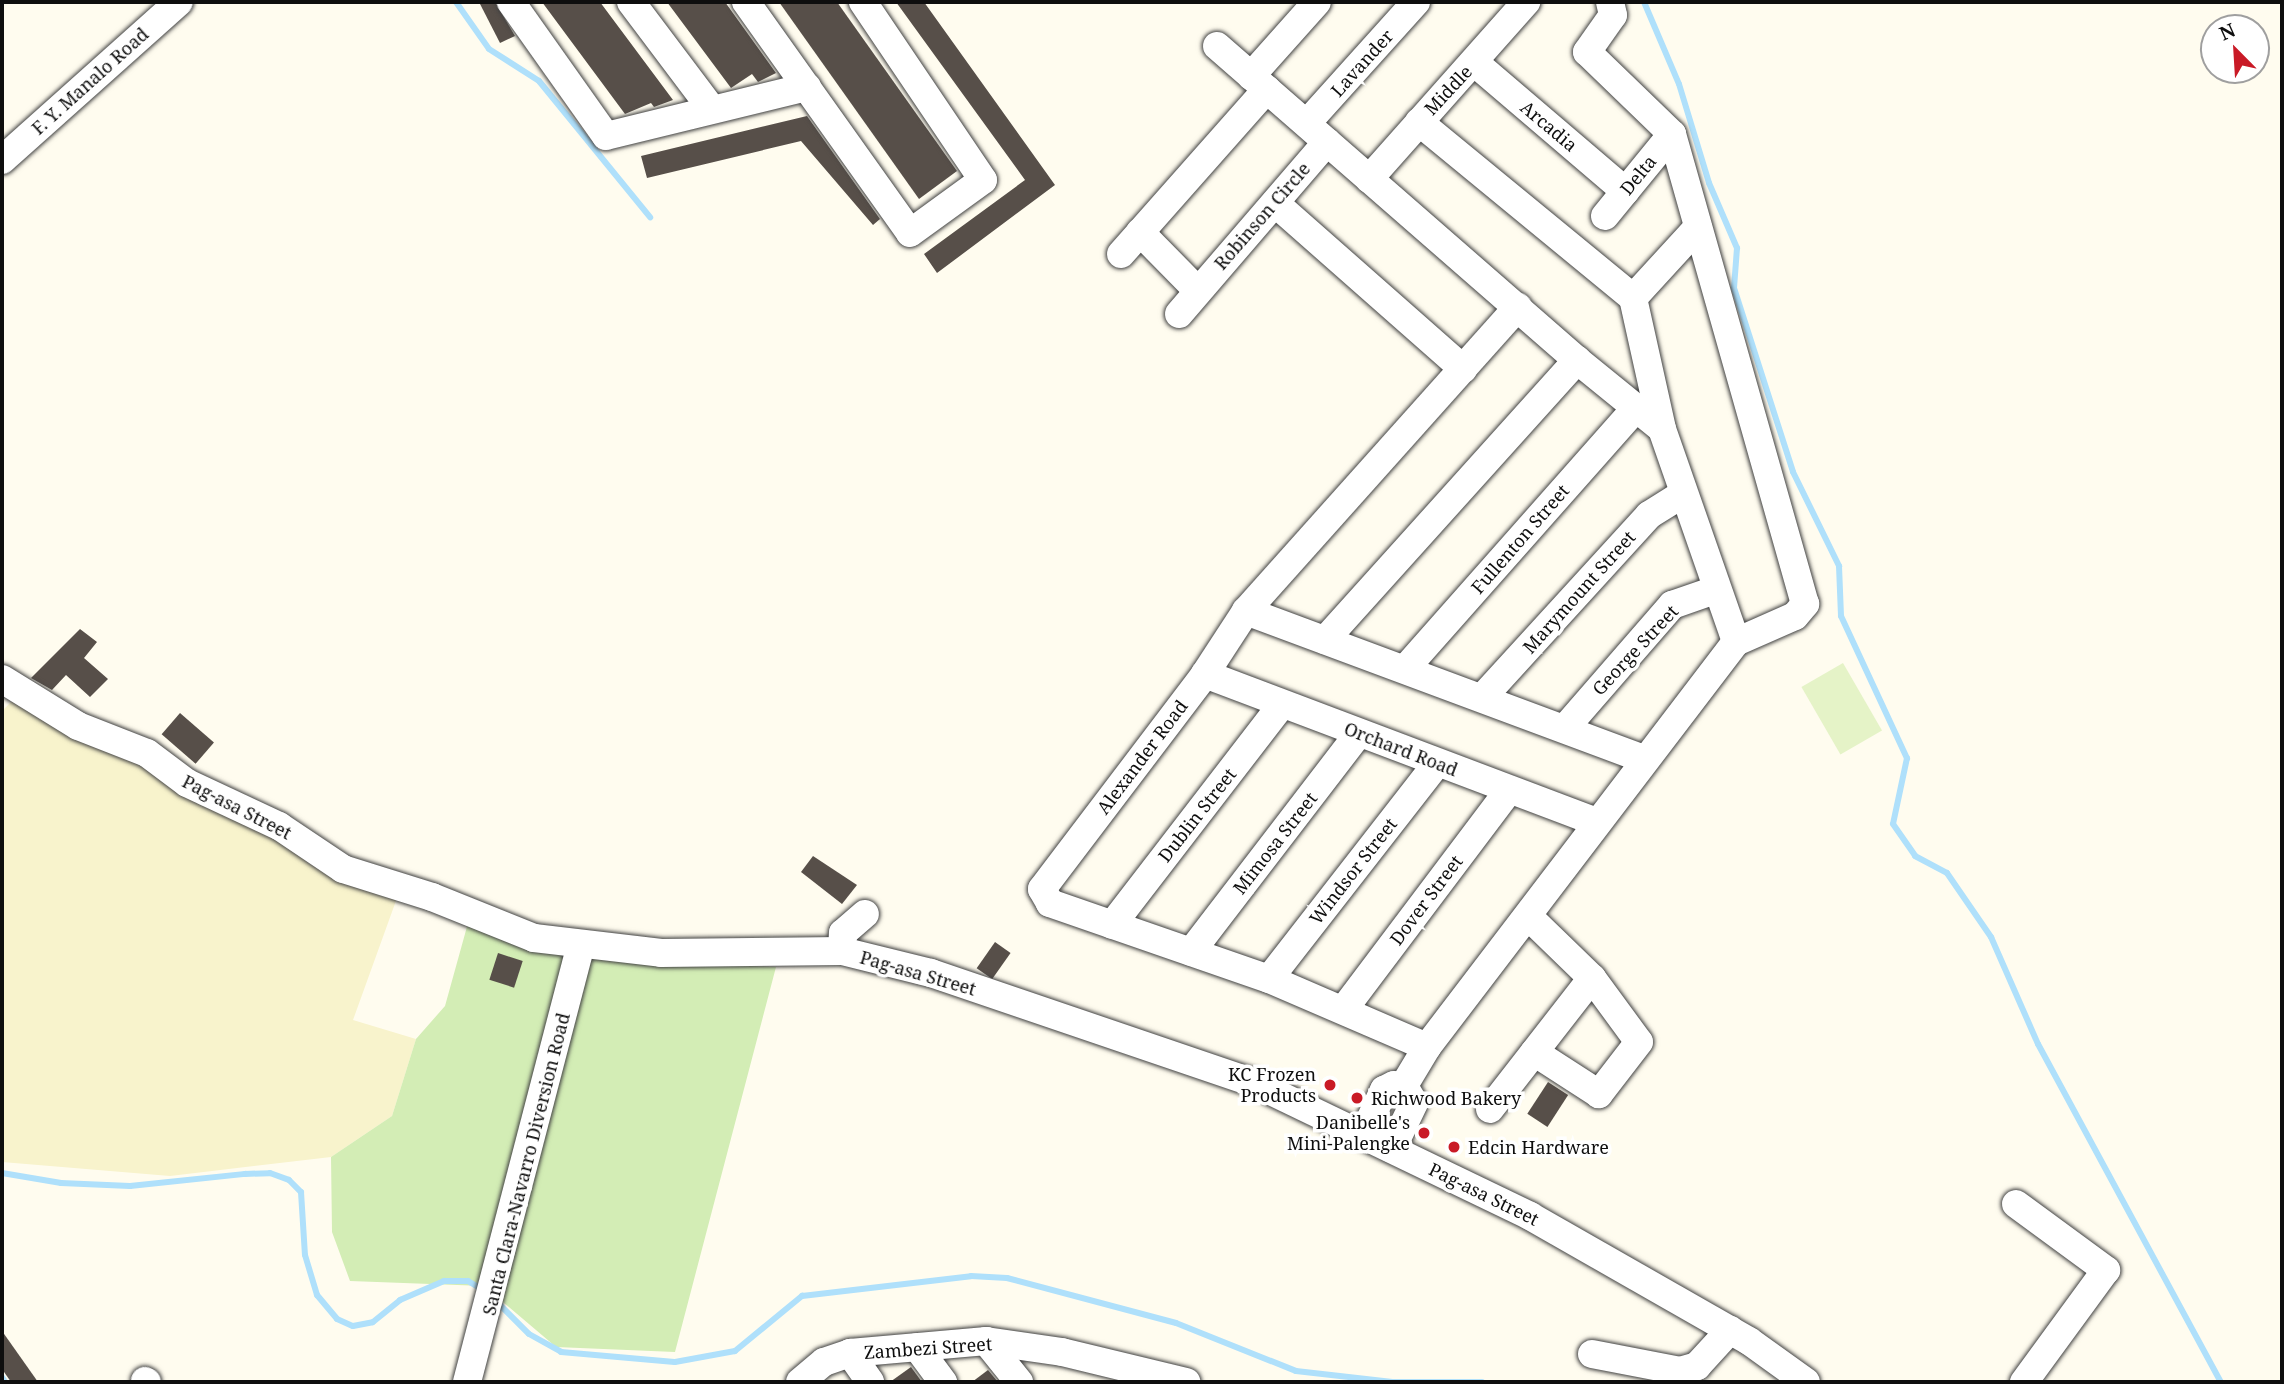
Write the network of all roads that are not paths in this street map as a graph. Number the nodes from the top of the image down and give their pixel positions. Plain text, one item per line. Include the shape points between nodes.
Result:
1 (178, 2) edge
2 (511, 2) edge
3 (631, 2) edge
4 (746, 2) edge
5 (863, 2) edge
6 (1317, 2) edge
7 (1416, 2) edge
8 (1526, 2) edge
9 (1610, 2) edge
10 (1217, 46) dead end
11 (1474, 62) junction
12 (1259, 83) junction
13 (807, 88) junction
14 (711, 108) junction
15 (1419, 122) junction
16 (1317, 133) junction
17 (1672, 134) junction
18 (2, 160) edge
19 (1369, 179) junction
20 (1625, 191) junction
21 (1275, 202) junction
22 (1605, 216) dead end
23 (1698, 227) junction
24 (1140, 232) junction
25 (1121, 254) dead end
26 (1197, 290) junction
27 (1633, 298) junction
28 (1518, 307) junction
29 (1179, 314) dead end
30 (1577, 360) junction
31 (1463, 369) junction
32 (1635, 410) junction
33 (1662, 429) junction
34 (1682, 494) junction
35 (1715, 590) junction
36 (1246, 611) junction
37 (1325, 640) junction
38 (1736, 642) junction
39 (1405, 669) junction
40 (1205, 674) junction
41 (2, 679) edge
42 (1482, 698) junction
43 (1282, 704) junction
44 (1566, 727) junction
45 (1359, 733) junction
46 (1644, 759) junction
47 (1437, 763) junction
48 (1508, 791) junction
49 (1597, 822) junction
50 (865, 914) dead end
51 (1529, 917) junction
52 (1112, 925) junction
53 (581, 945) junction
54 (842, 951) junction
55 (1191, 952) junction
56 (1592, 978) junction
57 (1269, 979) junction
58 (1344, 1009) junction
59 (1427, 1047) junction
60 (1534, 1052) junction
61 (1403, 1087) junction
62 (1490, 1108) dead end
63 (1363, 1136) junction
64 (1392, 1149) junction
65 (2016, 1204) dead end
66 (1730, 1330) junction
67 (986, 1340) junction
68 (917, 1347) junction
69 (850, 1353) junction
70 (1592, 1354) dead end
71 (1096, 1372) edge
72 (467, 1382) edge
73 (800, 1382) edge
74 (870, 1382) edge
75 (943, 1382) edge
76 (1019, 1382) edge
77 (1186, 1382) edge
78 (1807, 1382) edge
79 (2024, 1382) edge

1 - 18 street, F. Y. Manalo Road
2 - 14 street via 606,136
3 - 14 street
4 - 13 street
5 - 13 street via 983,180 910,233
6 - 12 street
7 - 16 street, Lavander
8 - 11 street, Middle
9 - 17 street via 1613,15 1589,47 1590,57
10 - 12 street
11 - 15 street, Middle
11 - 20 street, Arcadia
12 - 16 street
12 - 24 street
13 - 14 street
15 - 19 street, Middle
15 - 27 street
16 - 19 street
16 - 21 street, Robinson Circle
17 - 20 street, Delta
17 - 23 street
19 - 28 street
20 - 22 street, Delta
21 - 26 street, Robinson Circle
21 - 31 street
23 - 27 street
23 - 38 street via 1805,604 1795,616
24 - 25 street
24 - 26 street
26 - 29 street, Robinson Circle
27 - 33 street
28 - 30 street
28 - 31 street, Alexander Road
30 - 32 street
30 - 37 street
31 - 36 street, Alexander Road
32 - 33 street
32 - 39 street, Fullenton Street
33 - 34 street
34 - 35 street
34 - 42 street, Marymount Street via 1649,515
35 - 38 street
35 - 44 street, George Street via 1672,605
36 - 37 street
36 - 40 street, Alexander Road
37 - 39 street
38 - 46 street
39 - 42 street
40 - 43 street, Orchard Road
40 - 52 street, Alexander Road via 1043,886 1042,893 1050,903
41 - 53 street, Pag-asa Street via 78,726 147,753 187,783 279,826 343,869 432,897 534,938
42 - 44 street
43 - 45 street, Orchard Road
43 - 52 street, Dublin Street
44 - 46 street
45 - 47 street, Orchard Road
45 - 55 street, Mimosa Street
46 - 49 street
47 - 48 street, Orchard Road
47 - 57 street, Windsor Street
48 - 49 street, Orchard Road
48 - 58 street, Dover Street
49 - 51 street
50 - 54 street via 842,933
51 - 56 street
51 - 59 street
52 - 55 street, Alexander Road
53 - 54 street, Pag-asa Street via 661,953
53 - 72 street, Santa Clara-Navarro Diversion Road
54 - 63 street, Pag-asa Street via 931,974 1252,1083
55 - 57 street, Alexander Road
56 - 60 street
56 - 60 street via 1639,1042 1604,1090 1593,1093
57 - 58 street, Alexander Road
58 - 59 street, Alexander Road
59 - 61 street
60 - 62 street
61 - 63 street via 1384,1090
61 - 64 street via 1414,1103
63 - 64 street, Pag-asa Street
64 - 66 street, Pag-asa Street via 1530,1216
65 - 79 street via 2106,1270
66 - 70 street via 1697,1366 1680,1371
66 - 78 street, Pag-asa Street
67 - 68 street, Zambezi Street
67 - 71 street, Zambezi Street via 1062,1352
67 - 76 street
68 - 69 street, Zambezi Street
68 - 75 street
69 - 73 street, Zambezi Street via 824,1362
69 - 74 street
71 - 77 street, Zambezi Street

